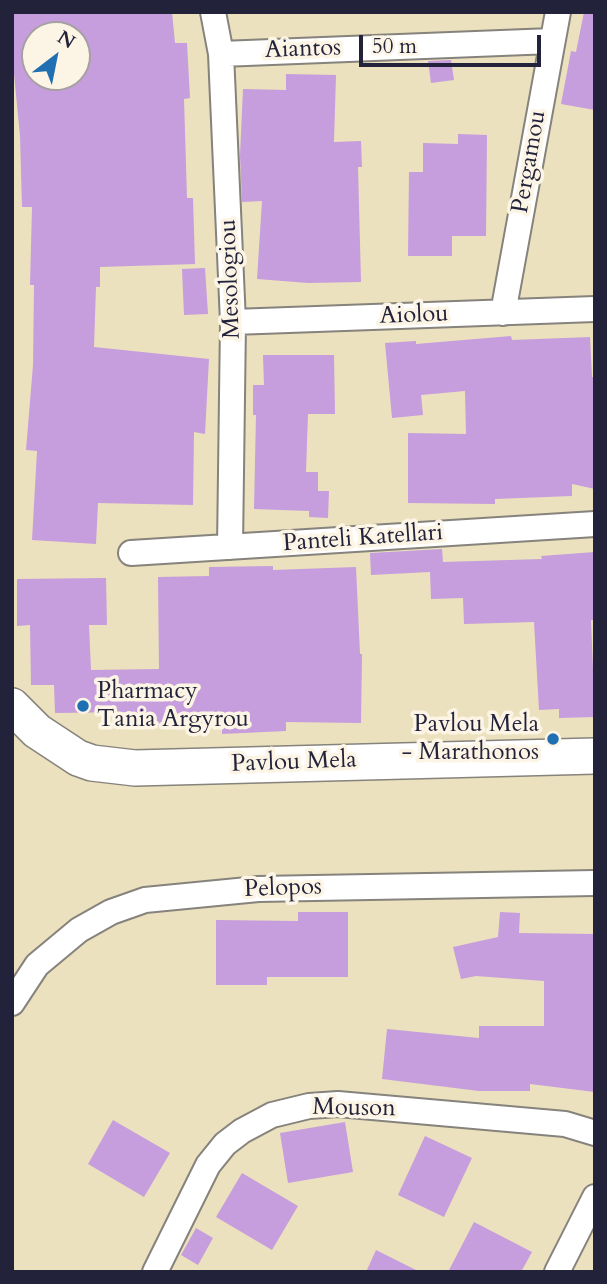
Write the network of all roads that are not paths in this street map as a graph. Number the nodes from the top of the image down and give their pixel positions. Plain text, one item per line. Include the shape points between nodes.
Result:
1 (213, 12) edge
2 (558, 12) edge
3 (552, 41) junction
4 (221, 54) junction
5 (595, 309) edge
6 (503, 313) junction
7 (233, 322) junction
8 (595, 524) edge
9 (230, 547) junction
10 (131, 553) dead end
11 (12, 706) edge
12 (595, 756) edge
13 (595, 883) edge
14 (12, 1003) edge
15 (595, 1133) edge
16 (595, 1197) edge
17 (155, 1272) edge
18 (557, 1272) edge

1 - 4 street, Mesologiou
2 - 3 street, Pergamou
3 - 4 street, Aiantos
3 - 6 street, Pergamou
4 - 7 street, Mesologiou
5 - 6 street, Aiolou
6 - 7 street, Aiolou
7 - 9 street, Mesologiou
8 - 9 street, Panteli Katellari
9 - 10 street, Panteli Katellari
11 - 12 street, Pavlou Mela via 37,731 78,758 135,768
13 - 14 street, Pelopos via 258,889 145,900 79,930 37,965
15 - 17 street, Mouson via 565,1124 338,1104 272,1115 225,1144 208,1165
16 - 18 street

